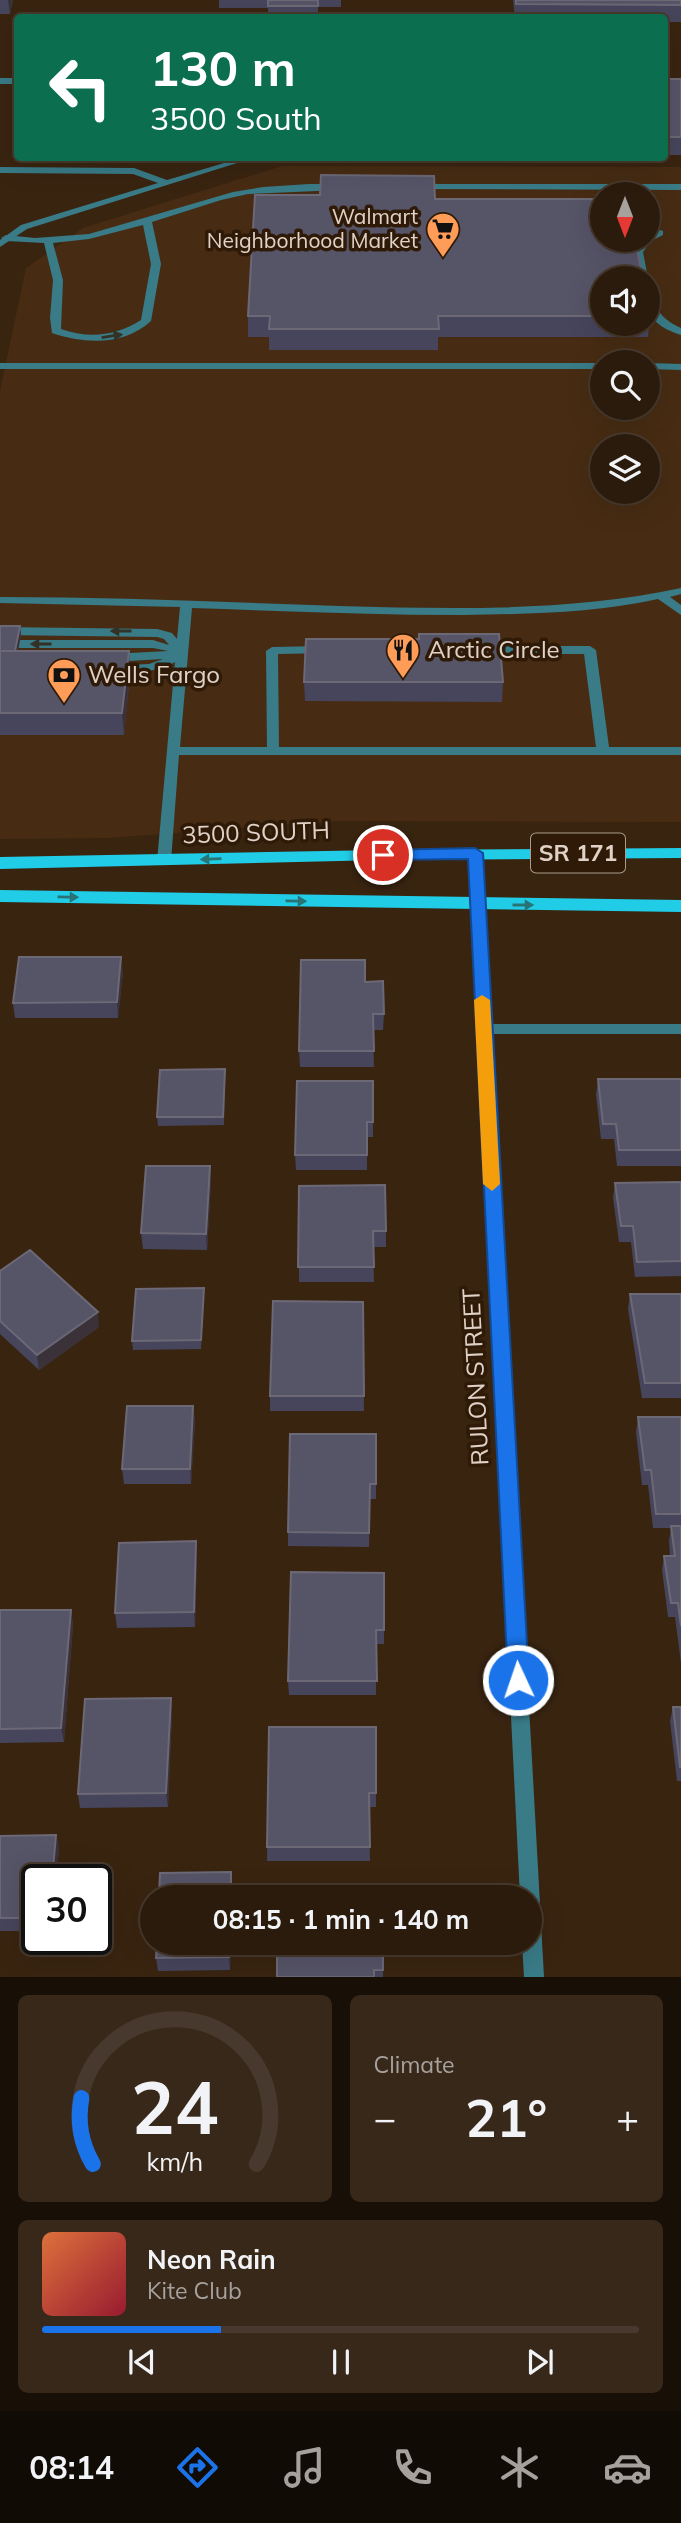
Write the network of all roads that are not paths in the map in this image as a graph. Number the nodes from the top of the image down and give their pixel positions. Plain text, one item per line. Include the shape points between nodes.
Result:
1 (239, 161) edge
2 (0, 170) edge
3 (167, 183) junction
4 (346, 187) edge
5 (402, 187) edge
6 (681, 187) edge
7 (147, 221) junction
8 (3, 241) edge
9 (48, 242) junction
10 (660, 321) edge
11 (681, 332) edge
12 (0, 366) edge
13 (590, 366) edge
14 (660, 366) edge
15 (681, 367) edge
16 (681, 591) edge
17 (661, 596) junction
18 (0, 600) edge
19 (186, 606) junction
20 (681, 611) edge
21 (0, 631) edge
22 (0, 644) edge
23 (341, 650) edge
24 (466, 650) edge
25 (182, 651) junction
26 (100, 663) edge
27 (173, 751) junction
28 (273, 751) junction
29 (603, 751) junction
30 (681, 751) edge
31 (475, 853) junction
32 (681, 853) edge
33 (164, 861) junction
34 (0, 863) edge
35 (0, 896) edge
36 (477, 905) junction
37 (681, 906) edge
38 (483, 1029) junction
39 (681, 1029) edge
40 (529, 1885) edge
41 (533, 1955) edge
42 (534, 1977) edge

1 - 3 street
2 - 3 street via 134,171
3 - 8 street via 24,227
4 - 7 street via 238,194
5 - 6 street
7 - 9 street via 89,238
9 -> 7 street via 58,279 56,331 72,337 112,338 145,321 156,264
8 - 9 street
10 - 11 street
12 - 13 street
14 - 15 street
16 - 17 street
17 - 19 street via 514,612
17 - 20 street
18 - 19 street
19 - 25 street
25 -> 21 street via 168,636 157,633
25 -> 22 street via 142,644
23 - 28 street via 272,650
24 - 29 street via 590,650
25 - 26 street via 152,668
25 - 27 street
27 - 28 street
27 - 33 street
28 - 29 street
29 - 30 street
31 - 32 main road, 3500 SOUTH / SR 171
31 -> 33 main road, 3500 SOUTH / SR 171
31 - 36 street, RULON STREET
33 - 34 main road, 3500 SOUTH / SR 171
35 -> 36 main road, SR 171
36 -> 37 main road, SR 171
36 - 38 street, RULON STREET
38 - 39 street
38 - 40 street, RULON STREET
41 - 42 street

